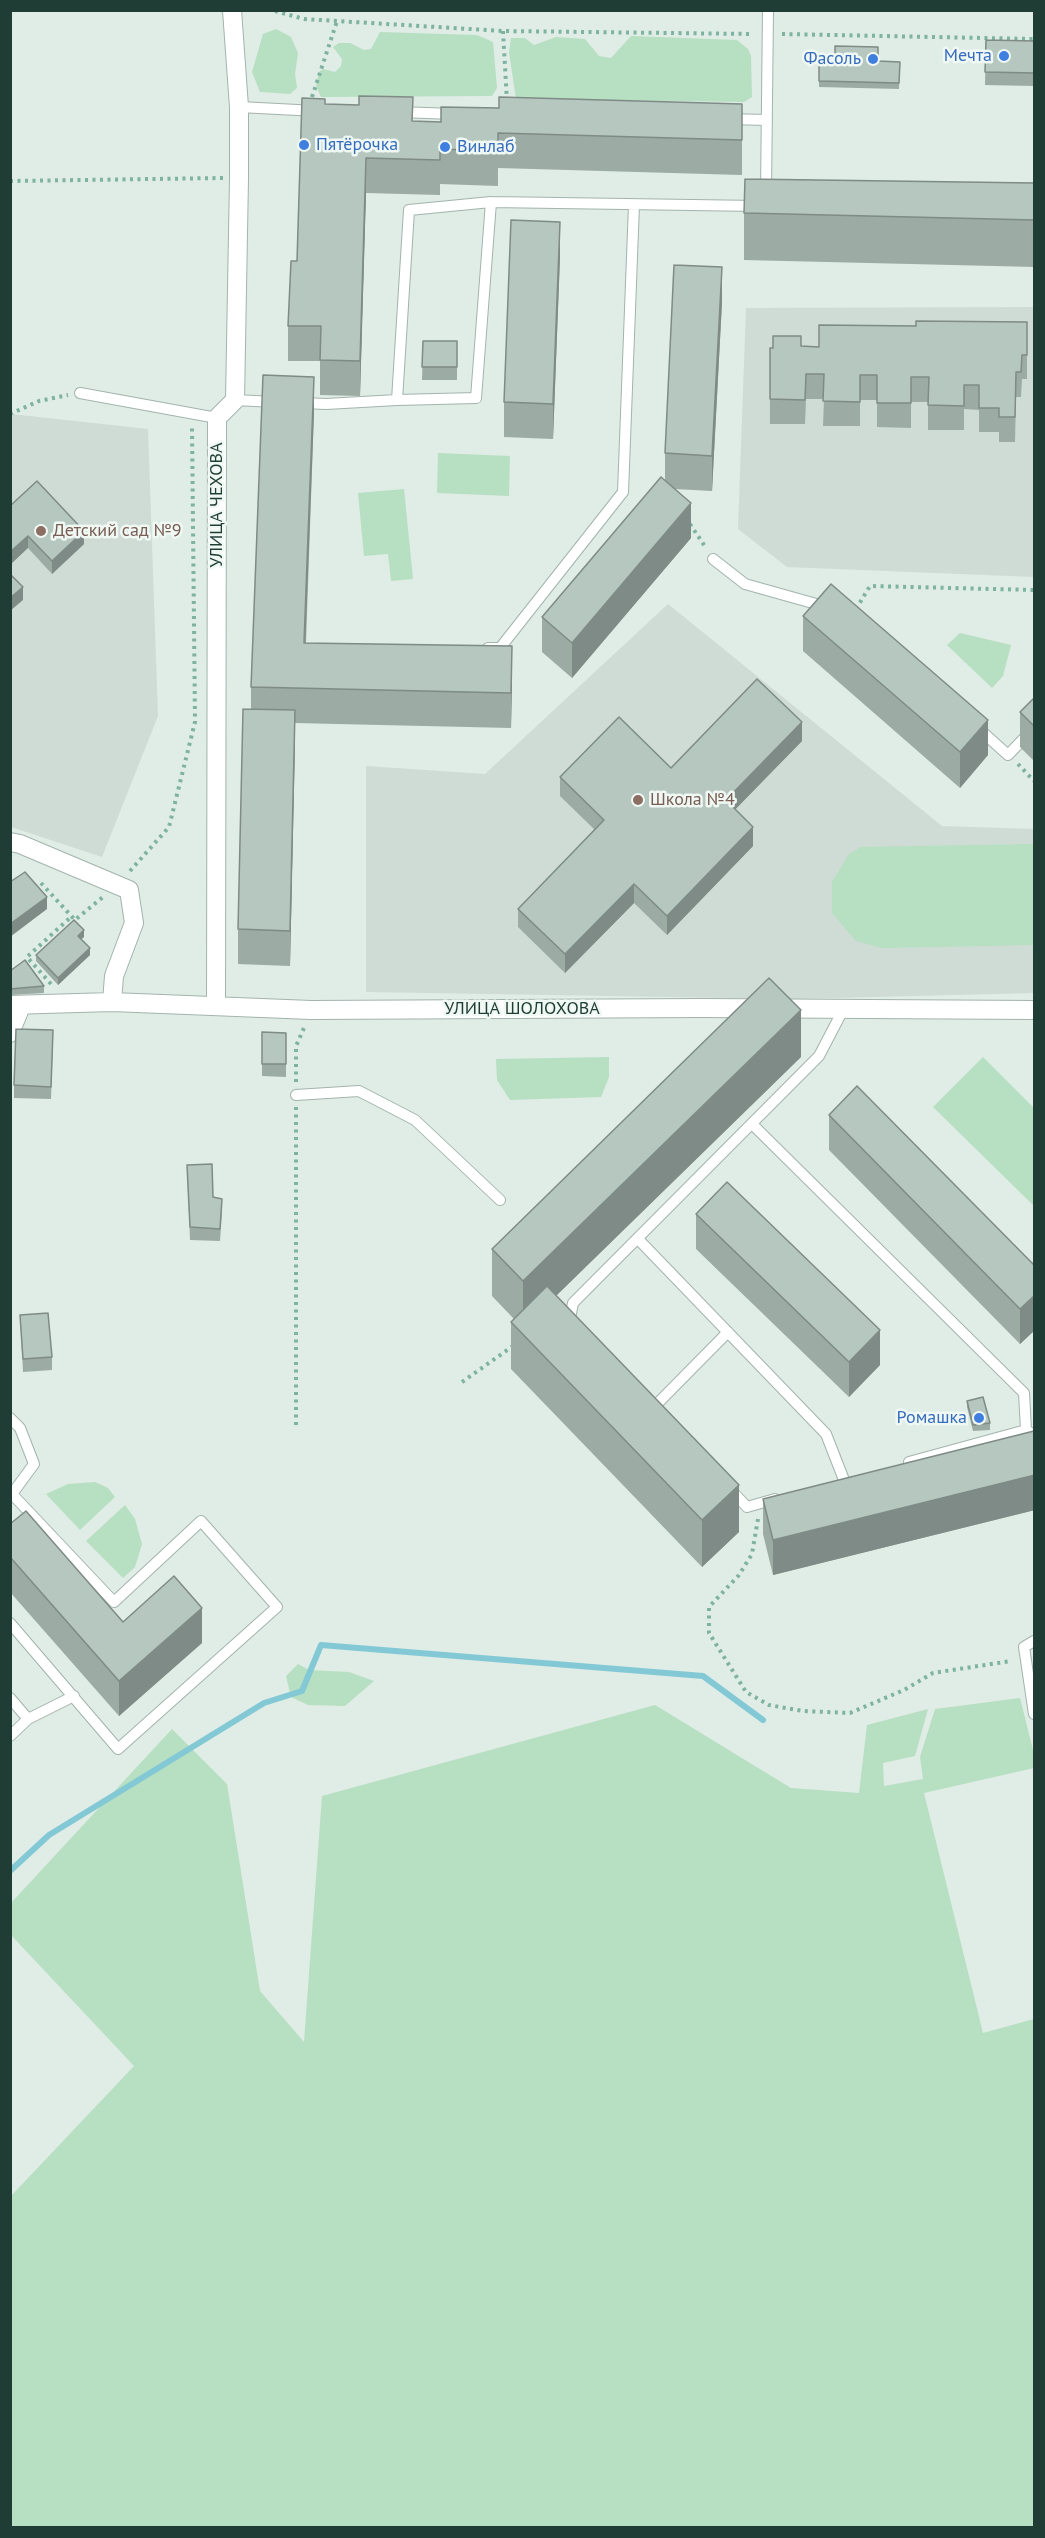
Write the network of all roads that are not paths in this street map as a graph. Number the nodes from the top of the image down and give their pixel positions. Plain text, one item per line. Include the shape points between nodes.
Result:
1 (232, 10) edge
2 (768, 10) edge
3 (239, 106) junction
4 (331, 111) edge
5 (390, 112) edge
6 (460, 114) edge
7 (720, 119) edge
8 (767, 120) junction
9 (491, 202) junction
10 (634, 205) junction
11 (80, 393) road end
12 (235, 400) junction
13 (397, 400) junction
14 (217, 418) junction
15 (714, 559) road end
16 (852, 615) edge
17 (478, 648) edge
18 (974, 724) edge
19 (1035, 729) edge
20 (10, 842) edge
21 (112, 1002) junction
22 (16, 1005) edge
23 (216, 1006) junction
24 (843, 1010) junction
25 (1035, 1010) edge
26 (10, 1033) edge
27 (296, 1095) road end
28 (752, 1124) junction
29 (500, 1200) dead end
30 (638, 1239) junction
31 (577, 1332) edge
32 (728, 1332) junction
33 (644, 1401) edge
34 (10, 1418) edge
35 (1030, 1433) edge
36 (901, 1465) edge
37 (855, 1477) edge
38 (723, 1483) edge
39 (782, 1498) edge
40 (10, 1623) edge
41 (1035, 1641) edge
42 (74, 1696) junction
43 (10, 1698) edge
44 (1035, 1714) edge
45 (28, 1719) junction
46 (10, 1736) edge

1 - 3 street
2 - 8 lane
3 - 4 lane
3 - 12 street
5 - 6 lane
7 - 8 lane
8 - 10 lane via 766,206
9 - 10 lane
9 - 13 lane via 409,210
9 - 13 lane via 476,398
10 - 17 lane via 623,492 500,648
11 - 14 lane
12 - 13 lane via 326,404
12 - 14 street, УЛИЦА ЧЕХОВА
14 - 23 street, УЛИЦА ЧЕХОВА
15 - 16 lane via 745,584
18 - 19 lane via 1008,755
20 - 21 street via 129,891 134,923 114,976
21 - 22 street, УЛИЦА ШОЛОХОВА
21 - 23 street, УЛИЦА ШОЛОХОВА
22 - 26 street
23 - 24 street, УЛИЦА ШОЛОХОВА via 311,1010
24 - 25 street, УЛИЦА ШОЛОХОВА
24 - 28 lane via 819,1056
27 - 29 lane via 359,1092 416,1120
28 - 30 lane
28 - 35 lane via 1024,1393
30 - 31 lane via 573,1303 569,1324
30 - 32 lane
32 - 33 lane via 656,1413
32 - 37 lane via 826,1434 839,1482
34 - 42 lane via 20,1428 34,1464 12,1494 114,1602 201,1521 277,1607 118,1749
35 - 36 lane
38 - 39 lane via 747,1507
40 - 42 lane
41 - 44 lane via 1024,1647
42 - 45 lane
43 - 45 lane
45 - 46 lane

